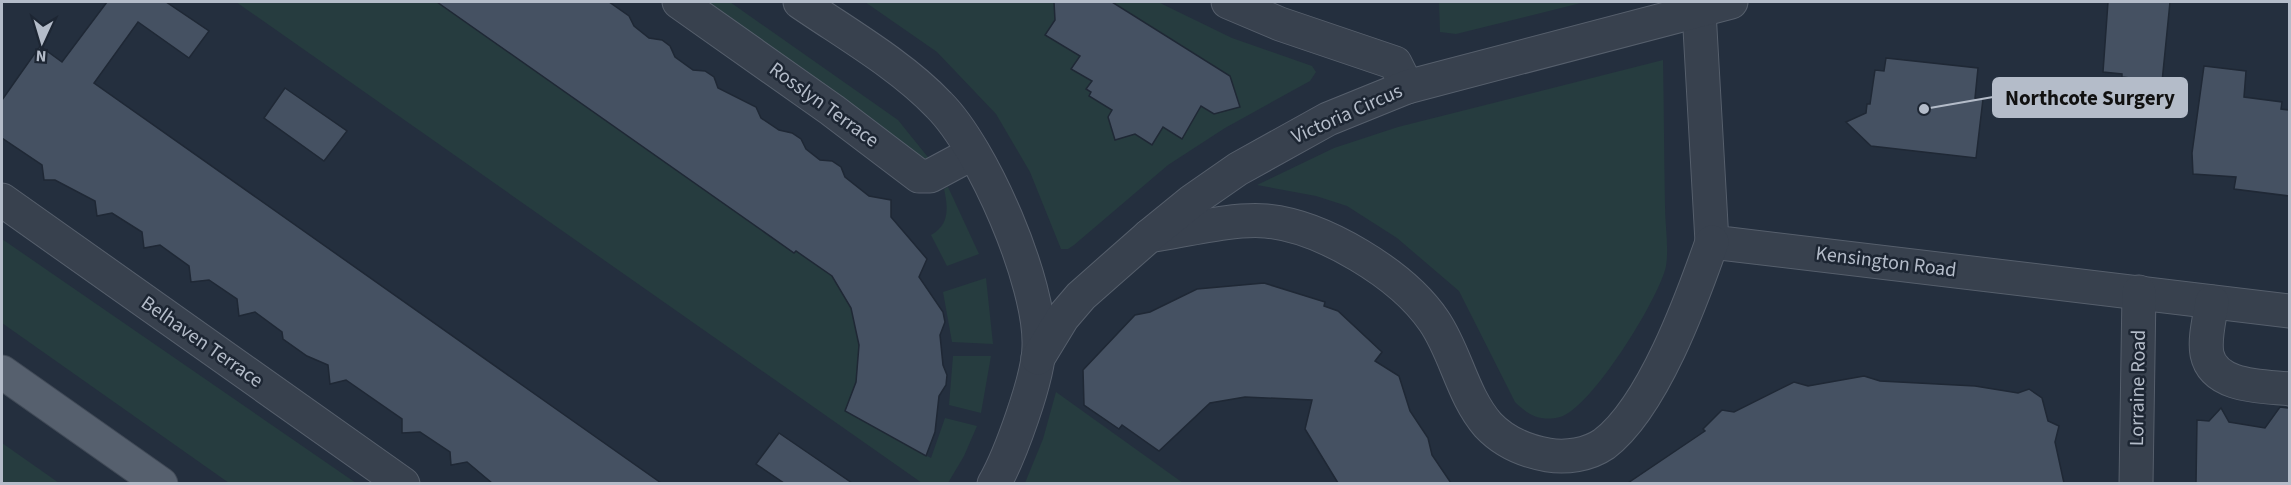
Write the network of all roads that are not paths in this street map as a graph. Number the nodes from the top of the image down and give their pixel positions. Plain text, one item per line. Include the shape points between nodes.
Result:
1 (679, 2) edge
2 (800, 2) edge
3 (1228, 2) edge
4 (1731, 2) edge
5 (1699, 11) junction
6 (1407, 87) junction
7 (973, 153) junction
8 (2, 200) edge
9 (1149, 236) junction
10 (1712, 242) junction
11 (2139, 292) junction
12 (2212, 302) junction
13 (2289, 311) edge
14 (1038, 358) junction
15 (2, 372) edge
16 (2289, 389) edge
17 (161, 483) edge
18 (403, 483) edge
19 (994, 483) edge
20 (2136, 483) edge

1 - 7 street, Rosslyn Terrace via 919,176 930,176
2 - 7 street via 922,89 940,105
3 - 6 street via 1395,63
4 - 5 street, Victoria Circus
5 - 6 street, Victoria Circus
5 - 10 street
6 - 9 street, Victoria Circus via 1328,119 1247,164
7 - 14 street via 1009,228 1031,292 1040,344
8 - 18 street, Belhaven Terrace
9 - 10 street via 1266,221 1309,232 1346,249 1382,271 1433,319 1452,350 1467,393 1488,424 1508,442 1530,452 1558,456 1582,454 1603,444 1636,408 1688,312
9 - 14 street, Victoria Circus via 1081,296
10 - 11 street, Kensington Road
11 - 12 street, Kensington Road
11 - 20 street, Lorraine Road
12 - 13 street, Kensington Road
12 - 16 street via 2206,348 2212,365 2235,381
14 - 19 street via 1020,421
15 - 17 main road

